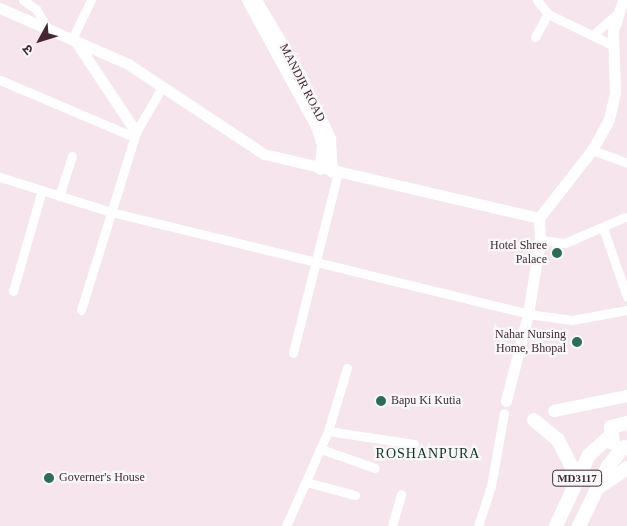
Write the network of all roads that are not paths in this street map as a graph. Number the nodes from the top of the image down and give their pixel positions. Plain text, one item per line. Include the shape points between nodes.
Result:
1 (23, 0) edge
2 (91, 0) edge
3 (247, 0) edge
4 (256, 0) edge
5 (623, 0) edge
6 (535, 1) edge
7 (0, 8) edge
8 (618, 13) junction
9 (548, 14) junction
10 (47, 28) junction
11 (595, 33) junction
12 (535, 37) dead end
13 (74, 40) junction
14 (612, 45) junction
15 (0, 80) edge
16 (161, 88) junction
17 (135, 135) junction
18 (592, 150) junction
19 (72, 156) dead end
20 (627, 163) edge
21 (320, 169) junction
22 (335, 172) junction
23 (0, 177) edge
24 (42, 190) junction
25 (59, 196) junction
26 (111, 212) junction
27 (625, 217) dead end
28 (539, 218) junction
29 (603, 228) junction
30 (540, 240) junction
31 (315, 263) junction
32 (13, 291) dead end
33 (627, 297) edge
34 (81, 310) dead end
35 (627, 310) edge
36 (528, 314) junction
37 (293, 353) dead end
38 (347, 368) dead end
39 (627, 396) edge
40 (506, 401) dead end
41 (554, 411) dead end
42 (504, 413) dead end
43 (534, 420) dead end
44 (627, 423) edge
45 (328, 431) junction
46 (609, 437) junction
47 (414, 444) dead end
48 (625, 446) edge
49 (321, 449) junction
50 (375, 468) dead end
51 (627, 468) edge
52 (306, 482) junction
53 (573, 484) junction
54 (592, 493) junction
55 (401, 494) dead end
56 (356, 495) dead end
57 (286, 526) edge
58 (392, 526) edge
59 (478, 526) edge
60 (556, 526) edge
61 (579, 526) edge

1 - 10 street via 36,9
2 - 13 street
3 - 21 street, MANDIR ROAD via 316,126 322,144
4 - 22 street, MANDIR ROAD via 300,74 330,138
5 - 8 street
6 - 9 street
7 - 10 street
8 - 11 street
8 - 14 street
9 - 11 street
9 - 12 street
10 - 13 street
11 - 14 street
13 - 16 street via 128,64
13 - 17 street
14 - 18 street via 615,94 609,119
15 - 17 street
16 - 17 street
16 - 21 street via 264,154
17 - 26 street
18 - 20 street
18 - 28 street
19 - 25 street
21 - 22 street
22 - 28 street
22 - 31 street
23 - 24 street
24 - 25 street
24 - 32 street
25 - 26 street
26 - 31 street
26 - 34 street
27 - 29 street
28 - 30 street
29 - 30 street via 565,243
29 - 33 street
30 - 36 street
31 - 36 street
31 - 37 street
35 - 36 street via 572,320
36 - 40 street
38 - 45 street
39 - 41 main road
42 - 59 street via 491,486
43 - 53 main road via 558,440 574,472
44 - 46 main road, MD3117 via 614,424
45 - 47 street
45 - 49 street
46 - 48 main road, MD3117 via 614,445
46 - 53 main road, MD3117 via 589,455
48 - 54 main road, MD3117
49 - 50 street
49 - 52 street
51 - 54 main road
52 - 56 street
52 - 57 street
53 - 60 main road, MD3117
54 - 61 main road, MD3117
55 - 58 street

